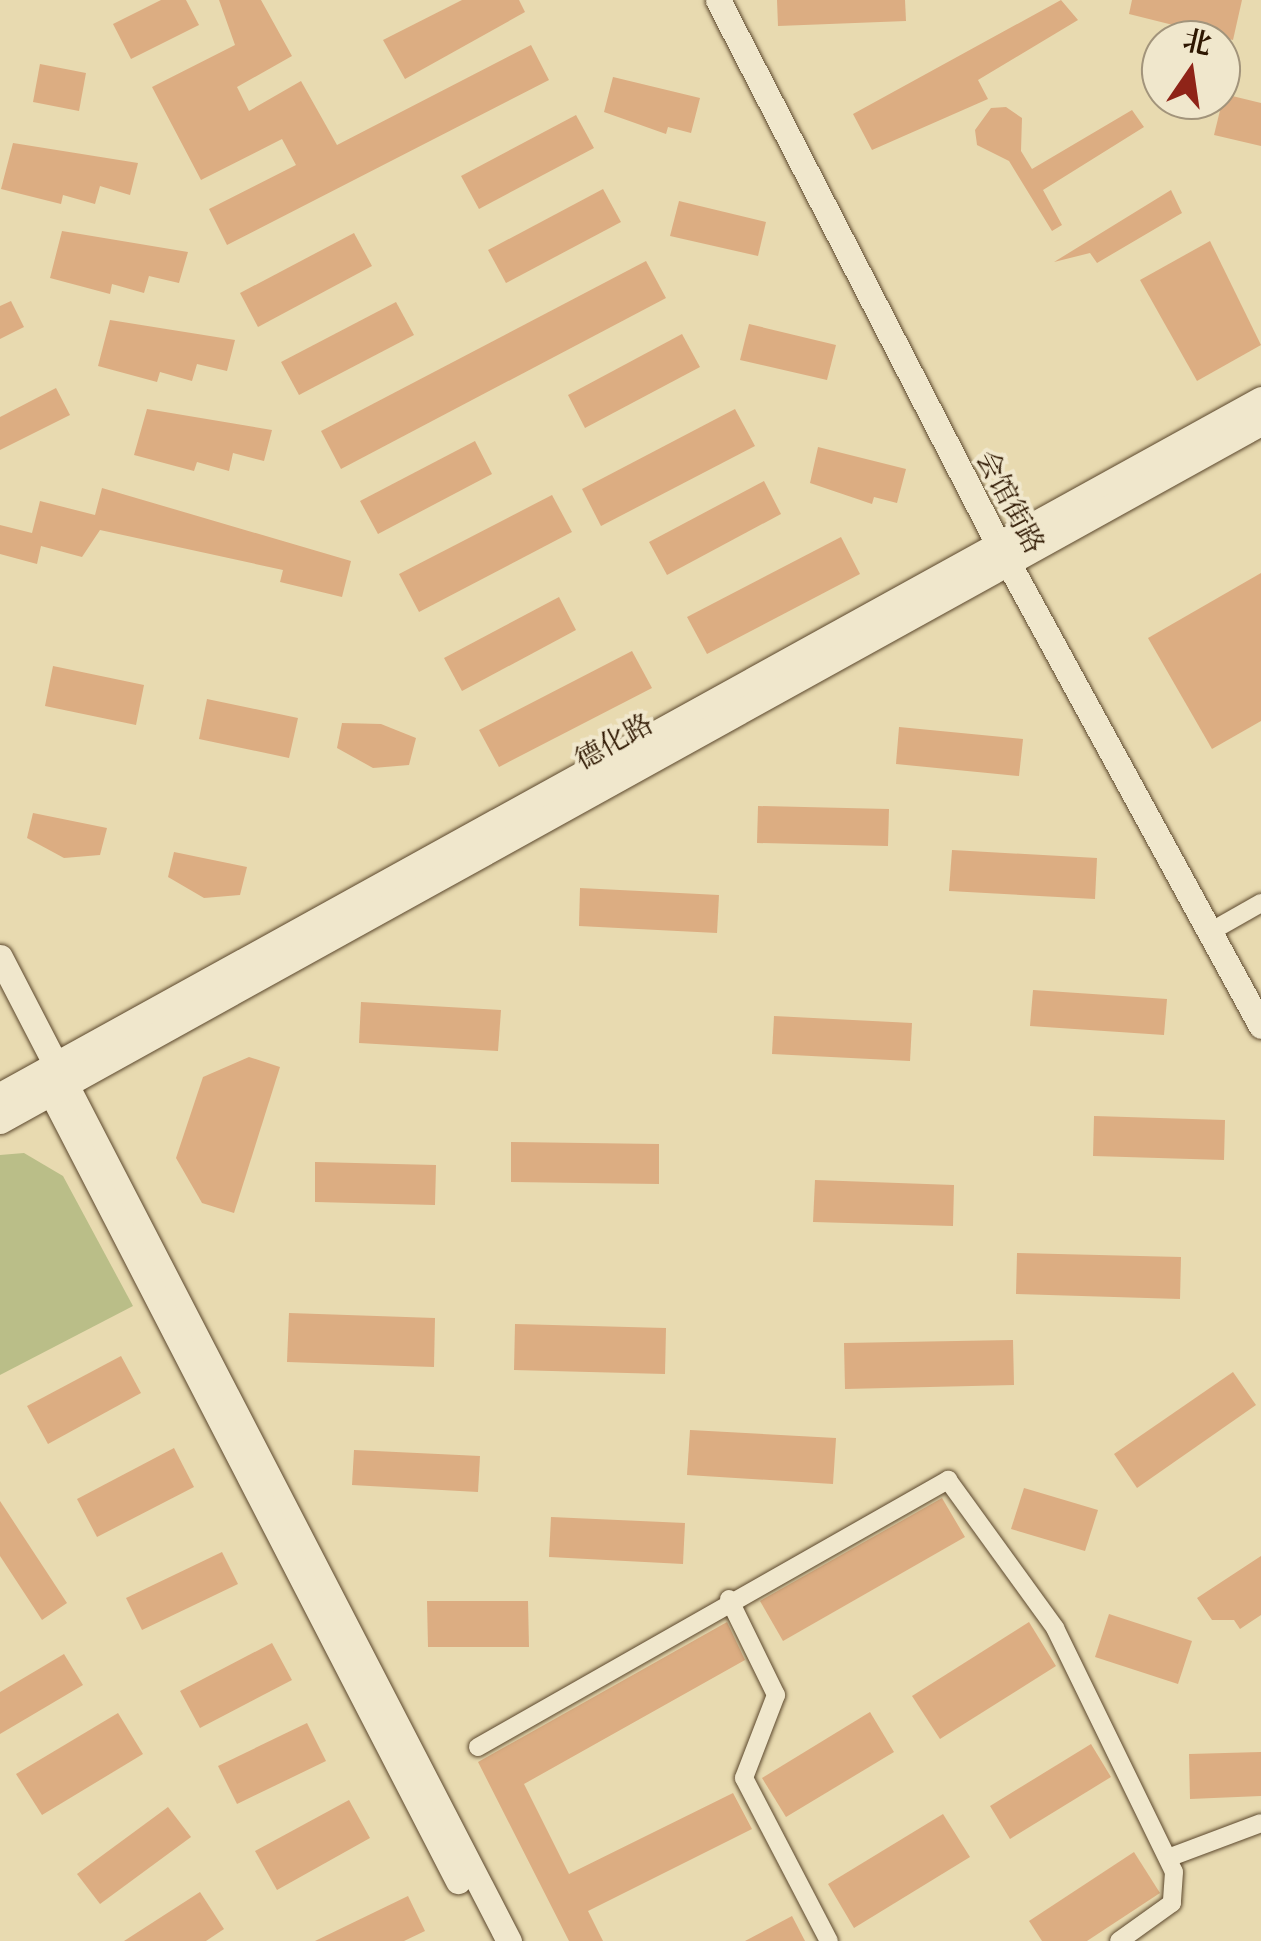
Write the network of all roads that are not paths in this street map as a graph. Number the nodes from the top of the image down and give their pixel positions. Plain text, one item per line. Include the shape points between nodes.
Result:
1 (718, 0) edge
2 (1261, 400) edge
3 (1261, 423) edge
4 (1003, 553) junction
5 (1261, 903) edge
6 (1210, 932) junction
7 (0, 957) edge
8 (1261, 1026) edge
9 (52, 1078) junction
10 (0, 1095) edge
11 (0, 1121) edge
12 (729, 1600) junction
13 (478, 1747) dead end
14 (1261, 1823) edge
15 (1168, 1858) junction
16 (490, 1941) edge
17 (508, 1941) edge
18 (830, 1941) edge
19 (1119, 1941) edge

1 - 4 street, 会馆街路
2 - 4 street, 德化路
3 - 4 street, 德化路
4 - 6 street, 会馆街路
4 - 9 street, 德化路
5 - 6 street
6 - 8 street, 会馆街路
7 - 9 street
9 - 10 street, 德化路
9 - 11 street, 德化路
9 - 16 street
9 - 17 street
12 - 13 street
12 - 15 street via 948,1480 1054,1628
12 - 18 street via 776,1695 744,1778
14 - 15 street
15 - 19 street via 1172,1903

